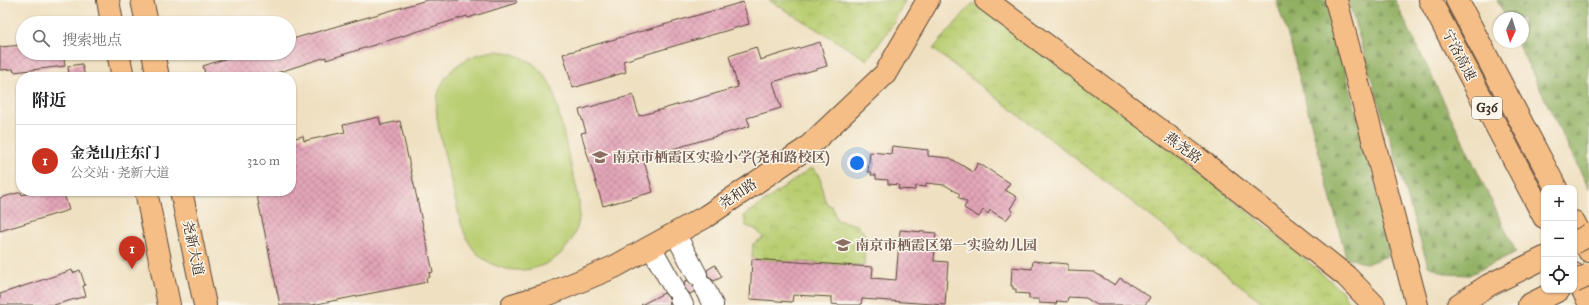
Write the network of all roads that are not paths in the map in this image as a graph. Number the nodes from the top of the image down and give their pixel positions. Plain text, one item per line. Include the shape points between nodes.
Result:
1 (108, 0) edge
2 (142, 0) edge
3 (928, 0) edge
4 (986, 0) edge
5 (1336, 0) edge
6 (1430, 0) edge
7 (1457, 0) edge
8 (111, 16) edge
9 (145, 16) edge
10 (119, 60) edge
11 (154, 60) edge
12 (122, 72) edge
13 (157, 72) edge
14 (1554, 185) edge
15 (147, 196) edge
16 (182, 196) edge
17 (1541, 211) edge
18 (1577, 228) edge
19 (675, 233) junction
20 (1589, 235) edge
21 (1577, 241) edge
22 (651, 247) junction
23 (1589, 251) edge
24 (1541, 259) edge
25 (1589, 274) edge
26 (1577, 280) edge
27 (1577, 280) edge
28 (1553, 293) edge
29 (679, 297) edge
30 (1589, 302) edge
31 (170, 305) edge
32 (205, 305) edge
33 (512, 305) edge
34 (713, 305) edge
35 (1374, 305) edge
36 (1417, 305) edge
37 (1458, 305) edge
38 (1529, 305) edge

1 - 8 main road
2 - 9 main road
3 - 19 main road, 尧和路 via 885,74 807,148 705,217
4 - 35 main road, 燕尧路 via 1195,156 1346,276
5 - 36 main road
6 - 17 main road, 宁洛高速 / G36
7 - 14 main road, 宁洛高速 / G36
10 - 12 main road
11 - 13 main road
15 - 31 main road
16 - 32 main road, 尧新大道
18 - 23 main road
19 - 22 main road, 尧和路
19 - 34 street
20 - 21 main road, bridge
22 - 29 street
22 - 33 main road, 尧和路 via 614,267 557,291
24 - 37 main road via 1489,285
25 - 27 main road, bridge
26 - 30 main road
28 - 38 main road

